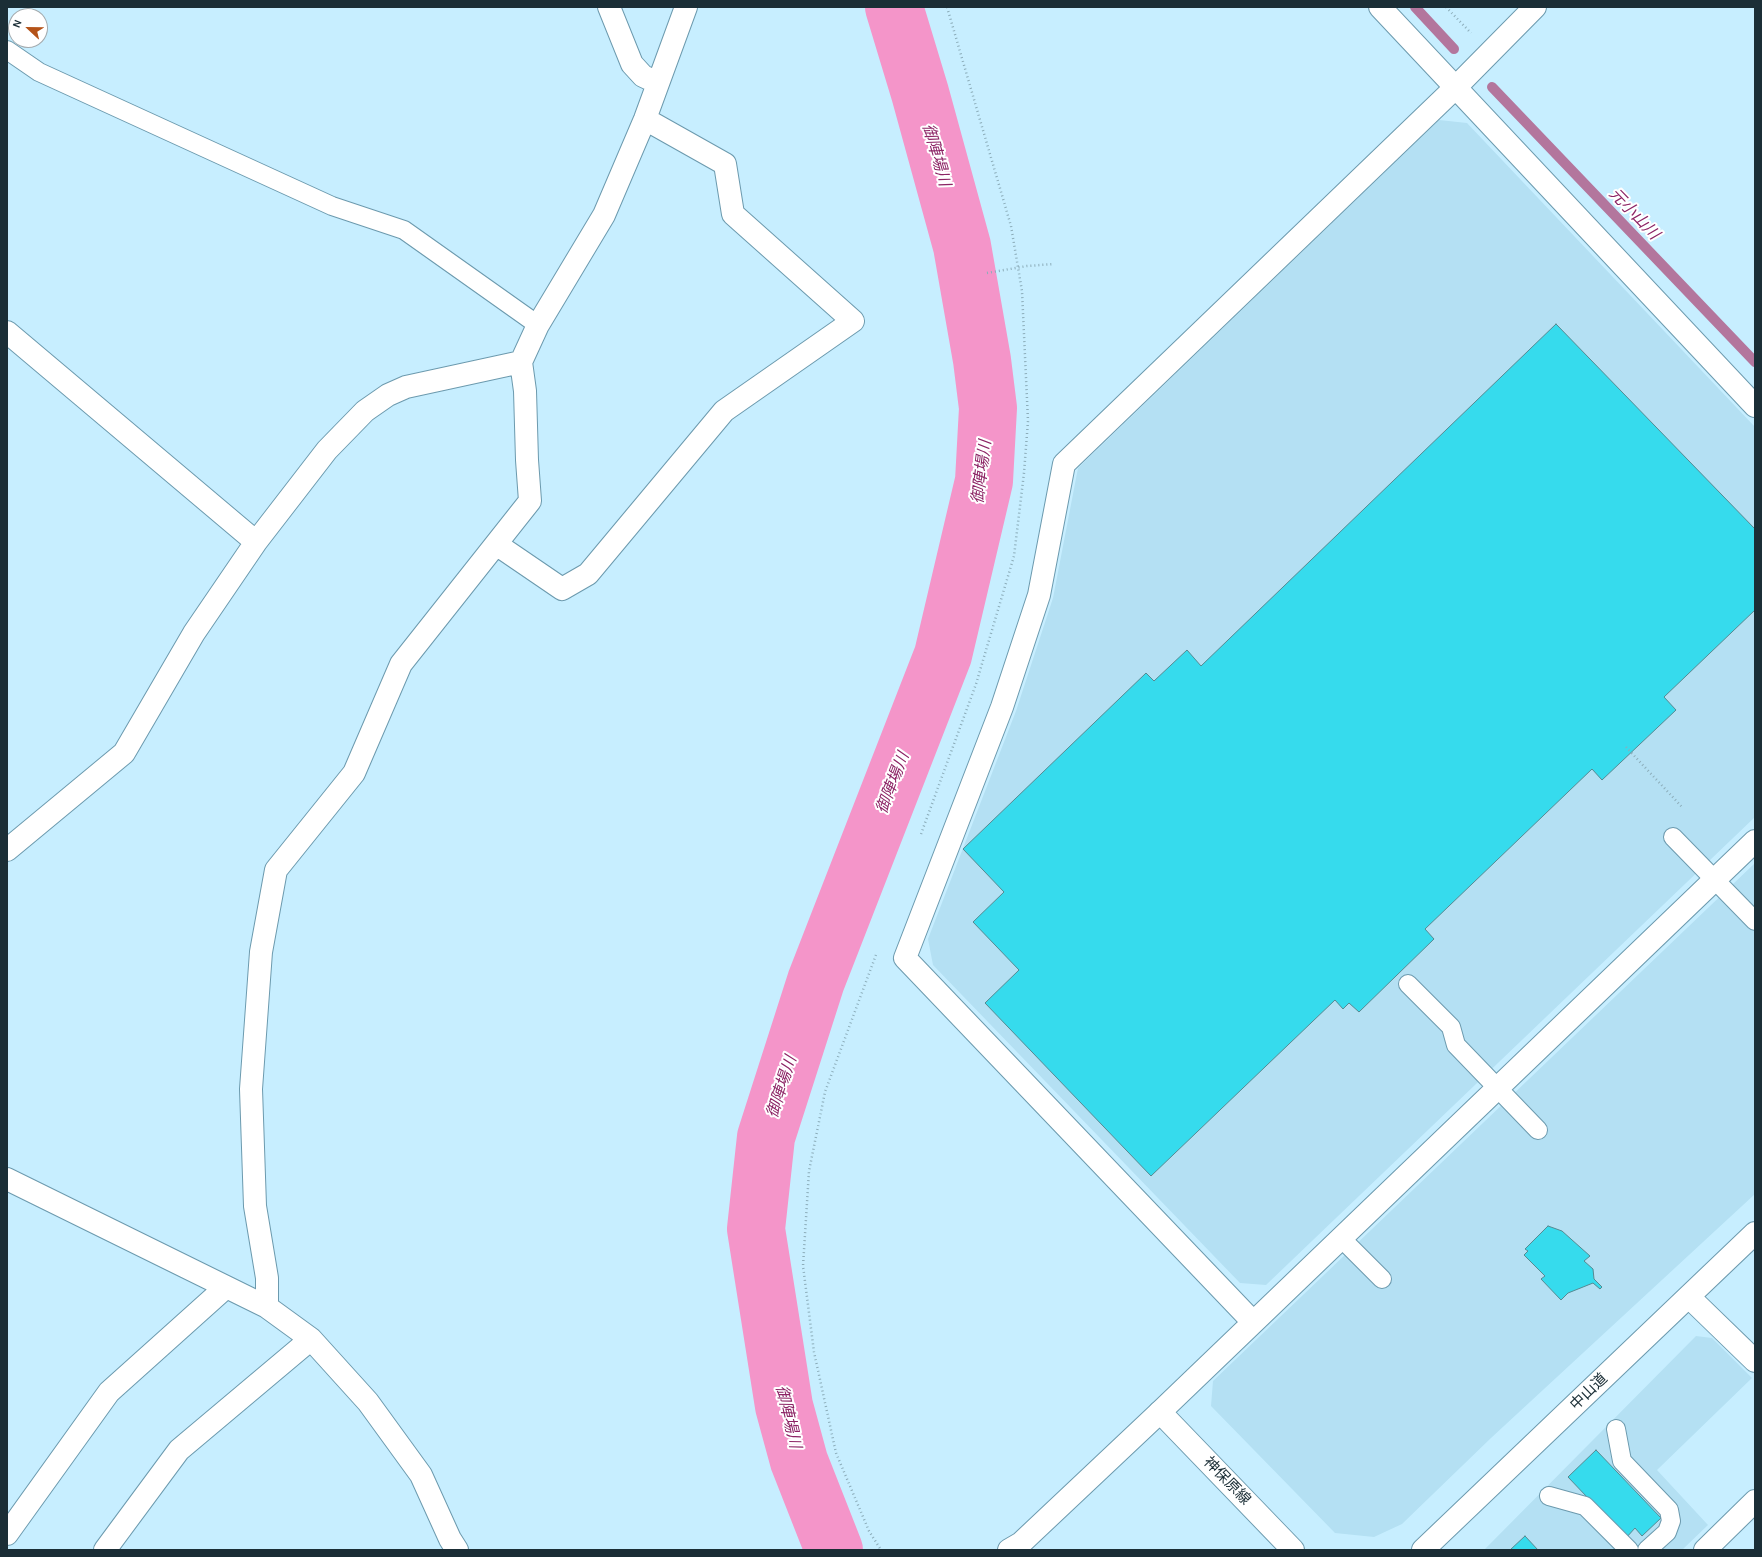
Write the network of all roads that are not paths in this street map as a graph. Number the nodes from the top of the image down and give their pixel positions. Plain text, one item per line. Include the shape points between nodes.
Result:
1 (609, 7) edge
2 (686, 7) edge
3 (1380, 7) edge
4 (1535, 7) edge
5 (7, 50) edge
6 (658, 83) junction
7 (1456, 87) junction
8 (645, 119) junction
9 (538, 325) junction
10 (7, 332) edge
11 (521, 362) junction
12 (1755, 406) edge
13 (256, 542) junction
14 (496, 544) junction
15 (1673, 837) dead end
16 (1755, 841) edge
17 (7, 850) edge
18 (1715, 880) junction
19 (1755, 921) edge
20 (1408, 984) dead end
21 (1497, 1088) junction
22 (1538, 1130) dead end
23 (7, 1179) edge
24 (1755, 1233) edge
25 (1341, 1238) junction
26 (1382, 1279) dead end
27 (226, 1287) junction
28 (1689, 1297) junction
29 (267, 1308) junction
30 (1253, 1322) junction
31 (311, 1339) junction
32 (1755, 1361) edge
33 (1160, 1412) junction
34 (1616, 1429) dead end
35 (1549, 1496) dead end
36 (1755, 1501) edge
37 (7, 1534) edge
38 (105, 1550) edge
39 (457, 1550) edge
40 (1009, 1550) edge
41 (1293, 1550) edge
42 (1423, 1550) edge
43 (1629, 1550) edge
44 (1648, 1550) edge
45 (1706, 1550) edge

1 - 6 main road via 632,64 643,76
2 - 6 main road
3 - 7 main road
4 - 7 main road
5 - 9 lane via 39,72 325,203 404,230
6 - 8 main road
7 - 12 main road
7 - 30 main road via 1064,464 1039,595 1002,707 906,958
8 - 9 main road via 604,215
8 - 14 main road via 725,164 733,214 853,321 724,411 588,574 562,589
9 - 11 main road
10 - 13 main road
11 - 13 main road via 406,387 388,395 365,411 327,450
11 - 14 main road via 525,391 530,501
13 - 17 main road via 194,633 124,753
14 - 29 main road via 402,664 354,773 276,870 261,952 251,1089 255,1206 267,1278
15 - 18 lane
16 - 18 main road
18 - 19 lane
18 - 21 main road
20 - 21 lane via 1450,1027 1456,1045
21 - 22 lane
21 - 25 main road
23 - 27 main road
24 - 28 main road, 中山道
25 - 26 lane
25 - 30 main road
27 - 29 main road
27 - 37 main road via 109,1392
28 - 32 main road
28 - 42 main road, 中山道
29 - 31 main road
30 - 33 main road
31 - 38 main road via 179,1450
31 - 39 main road via 368,1402 421,1475
33 - 40 main road via 1021,1543
33 - 41 main road, 神保原線
34 - 44 lane via 1622,1460 1669,1510 1671,1521 1666,1532
35 - 43 lane via 1585,1506
36 - 45 main road

